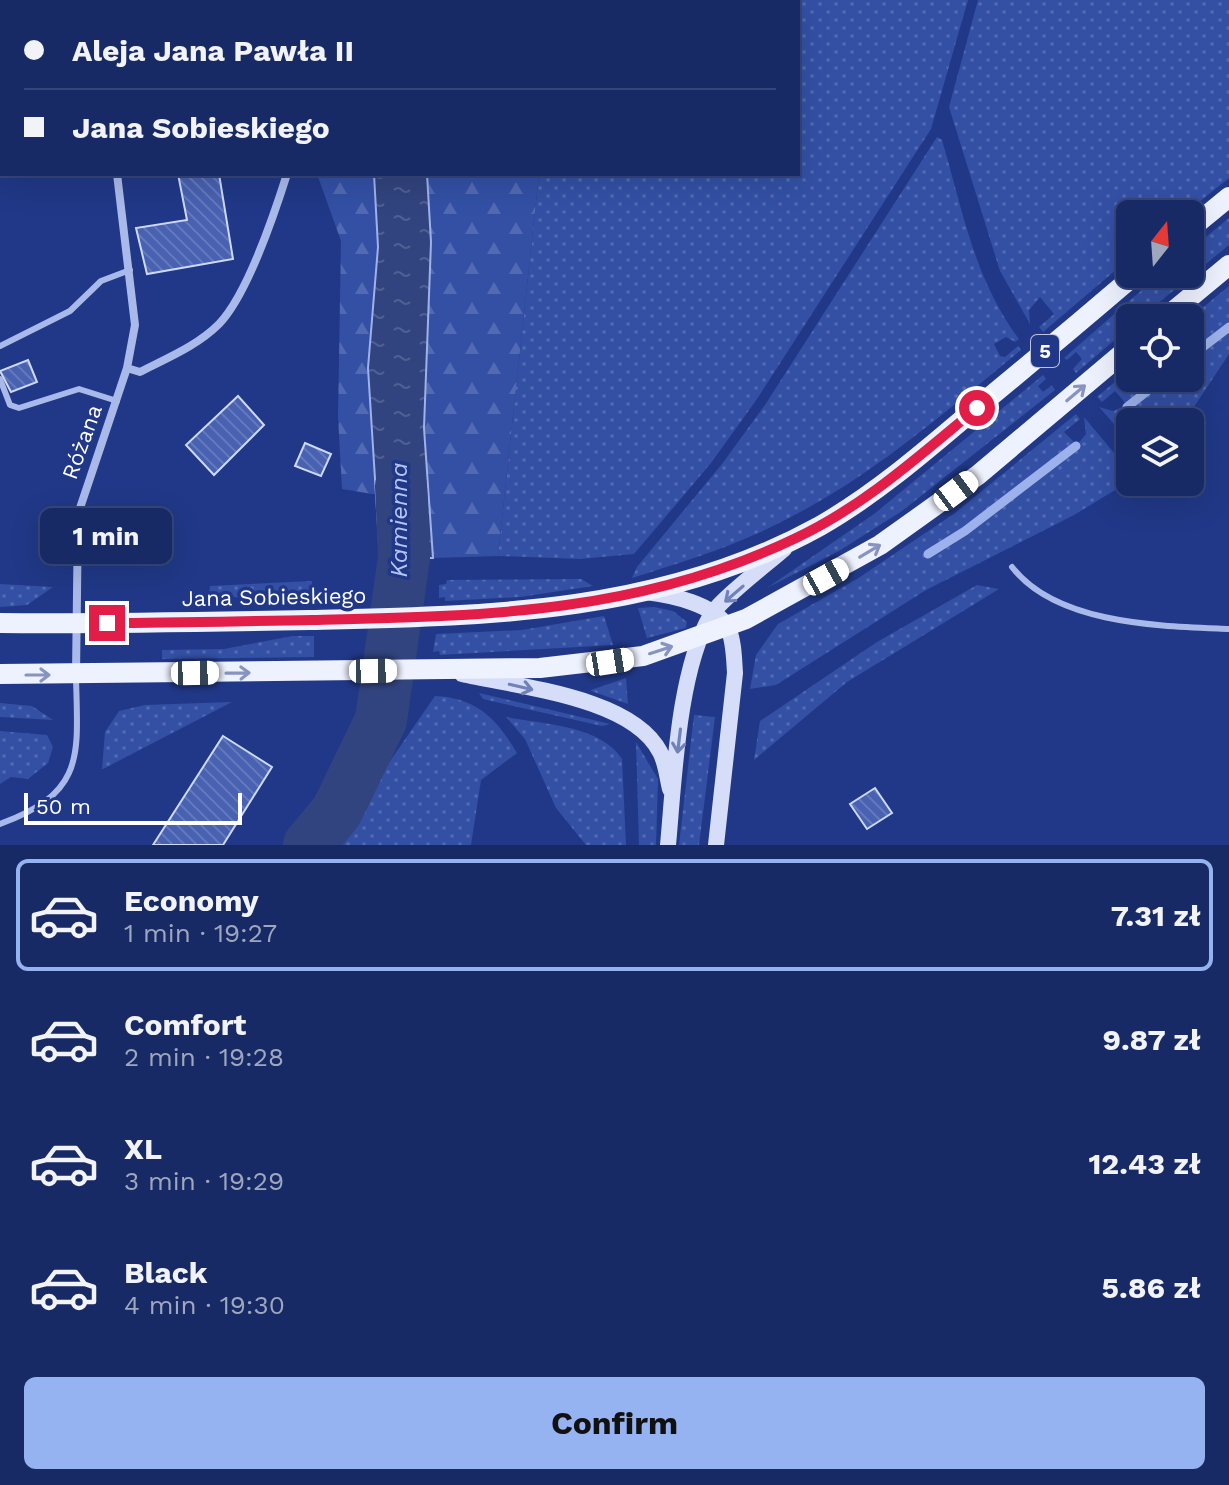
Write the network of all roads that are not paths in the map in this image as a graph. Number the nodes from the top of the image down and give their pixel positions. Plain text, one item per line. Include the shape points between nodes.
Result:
1 (117, 176) edge
2 (286, 176) edge
3 (1229, 197) edge
4 (1204, 218) edge
5 (1229, 265) edge
6 (130, 270) junction
7 (1119, 288) edge
8 (1182, 304) edge
9 (0, 346) edge
10 (1116, 359) edge
11 (127, 368) junction
12 (0, 379) edge
13 (117, 401) junction
14 (798, 538) junction
15 (1012, 567) dead end
16 (643, 591) junction
17 (720, 620) junction
18 (0, 623) edge
19 (76, 624) junction
20 (1229, 629) edge
21 (701, 637) junction
22 (438, 670) junction
23 (0, 674) edge
24 (76, 675) junction
25 (671, 807) junction
26 (0, 824) edge
27 (668, 845) edge
28 (716, 845) edge

1 - 6 street, Różana
2 - 11 street via 238,296 220,323 202,339 140,372
3 - 4 main road
5 - 8 main road
6 - 9 lane via 101,281 70,311
6 - 11 street, Różana via 135,325
7 - 14 main road, 5 via 890,480
17 -> 10 main road, 5 via 848,565 911,524
11 - 13 street, Różana
12 - 13 lane via 10,405 19,408 79,389
13 - 19 street, Różana via 78,514
14 - 16 main road, 5
14 -> 17 street
15 - 20 lane via 1025,585 1104,617
16 - 17 street via 675,597
16 - 19 main road, Jana Sobieskiego / 5 via 536,611 436,618
17 - 21 main road, 5
17 - 28 street via 735,673
18 - 19 main road, Jana Sobieskiego / 5
19 - 24 street, Różana
22 -> 21 main road, 5 via 610,662
21 -> 25 street via 683,713
24 -> 22 main road, 5
22 -> 25 street via 588,703 630,720 660,752
23 -> 24 main road, 5
24 - 26 lane via 77,748 66,783
25 - 27 street

